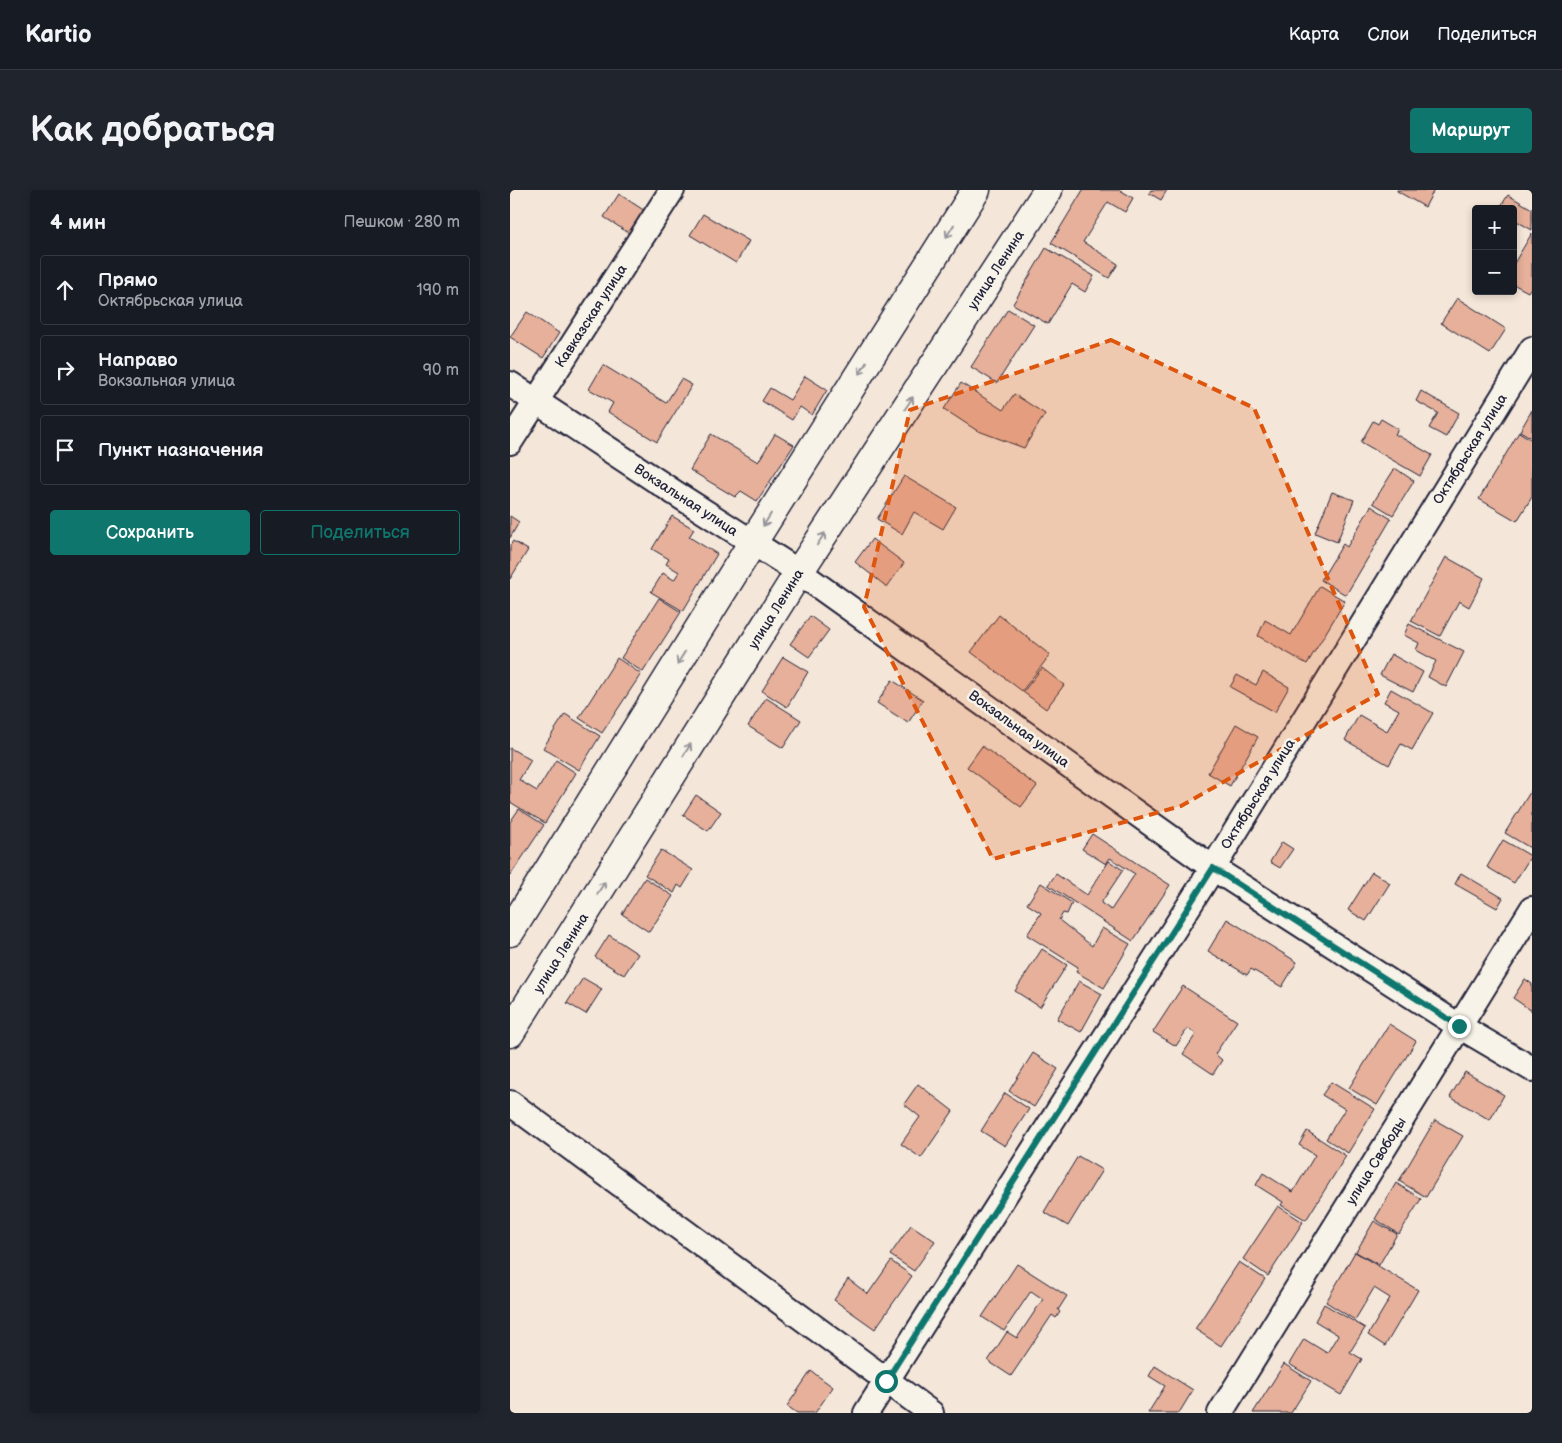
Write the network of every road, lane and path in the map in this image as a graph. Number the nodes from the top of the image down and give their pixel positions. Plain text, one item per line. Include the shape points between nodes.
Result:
1 (672, 190) edge
2 (976, 190) edge
3 (1048, 190) edge
4 (1532, 349) edge
5 (510, 384) edge
6 (536, 401) junction
7 (510, 442) edge
8 (753, 542) junction
9 (799, 572) junction
10 (1213, 868) junction
11 (1532, 909) edge
12 (510, 932) edge
13 (1459, 1026) junction
14 (510, 1033) edge
15 (1532, 1069) edge
16 (510, 1104) edge
17 (886, 1381) junction
18 (866, 1413) edge
19 (931, 1413) edge
20 (1220, 1413) edge

1 - 6 street, Кавказская улица
2 -> 8 street
9 -> 3 street, улица Ленина
4 - 10 street, Октябрьская улица
5 - 6 street, Вокзальная улица
6 - 7 street, Кавказская улица
6 - 8 street, Вокзальная улица
8 - 9 street, Вокзальная улица
8 -> 12 street
9 - 10 street, Вокзальная улица
14 -> 9 street, улица Ленина
10 - 13 street, Вокзальная улица
10 - 17 street, Октябрьская улица
11 - 13 street, улица Свободы
13 - 15 street, Вокзальная улица
13 - 20 street, улица Свободы
16 - 17 street
17 - 18 street, Октябрьская улица
17 - 19 street

